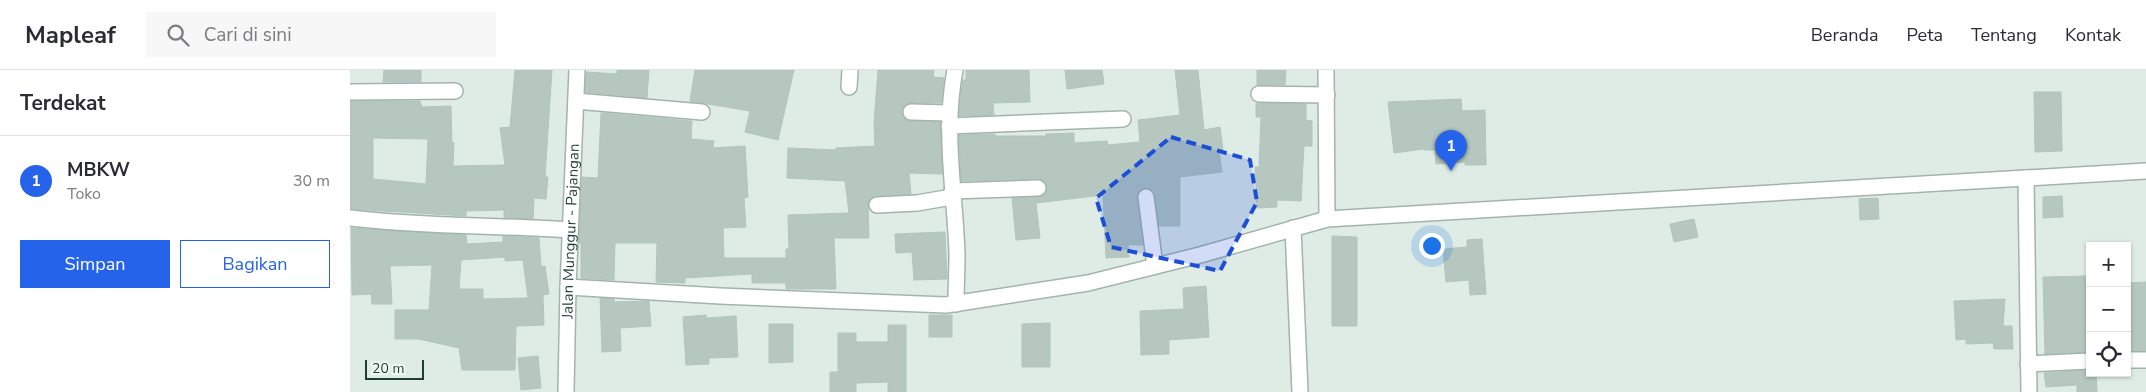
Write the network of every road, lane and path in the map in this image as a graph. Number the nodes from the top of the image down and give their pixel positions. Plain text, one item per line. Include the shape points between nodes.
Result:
1 (577, 70) edge
2 (850, 70) edge
3 (955, 70) edge
4 (1326, 70) edge
5 (849, 87) dead end
6 (455, 91) dead end
7 (350, 92) edge
8 (1259, 94) dead end
9 (1327, 95) junction
10 (576, 101) junction
11 (702, 112) dead end
12 (911, 112) dead end
13 (1123, 119) dead end
14 (949, 120) junction
15 (2146, 171) edge
16 (2026, 178) junction
17 (1038, 188) dead end
18 (952, 194) junction
19 (1146, 197) dead end
20 (878, 205) dead end
21 (350, 218) edge
22 (1327, 219) junction
23 (1293, 228) junction
24 (570, 230) junction
25 (1155, 266) junction
26 (568, 287) junction
27 (956, 304) junction
28 (2131, 360) edge
29 (2146, 360) edge
30 (2086, 362) edge
31 (2028, 364) junction
32 (561, 392) edge
33 (566, 392) edge
34 (1300, 392) edge
35 (2029, 392) edge

1 - 10 street, Jalan Munggur - Pajangan
2 - 5 street
3 - 14 street
4 - 9 street
6 - 7 street
8 - 9 street
9 - 22 street
10 - 11 street
10 - 24 street, Jalan Munggur - Pajangan
12 - 14 street
13 - 14 street
14 - 18 street
15 - 16 street
16 - 22 street
16 - 31 street
17 - 18 street
18 - 20 street via 917,203
18 - 27 street via 957,254
19 - 25 street
21 - 24 street via 394,223
22 - 23 street
23 - 25 street
23 - 34 street
24 - 26 street, Jalan Munggur - Pajangan
25 - 27 street via 1088,283
26 - 27 street
26 - 33 street, Jalan Munggur - Pajangan
28 - 29 street
30 - 31 street
31 - 35 street
32 - 33 street

